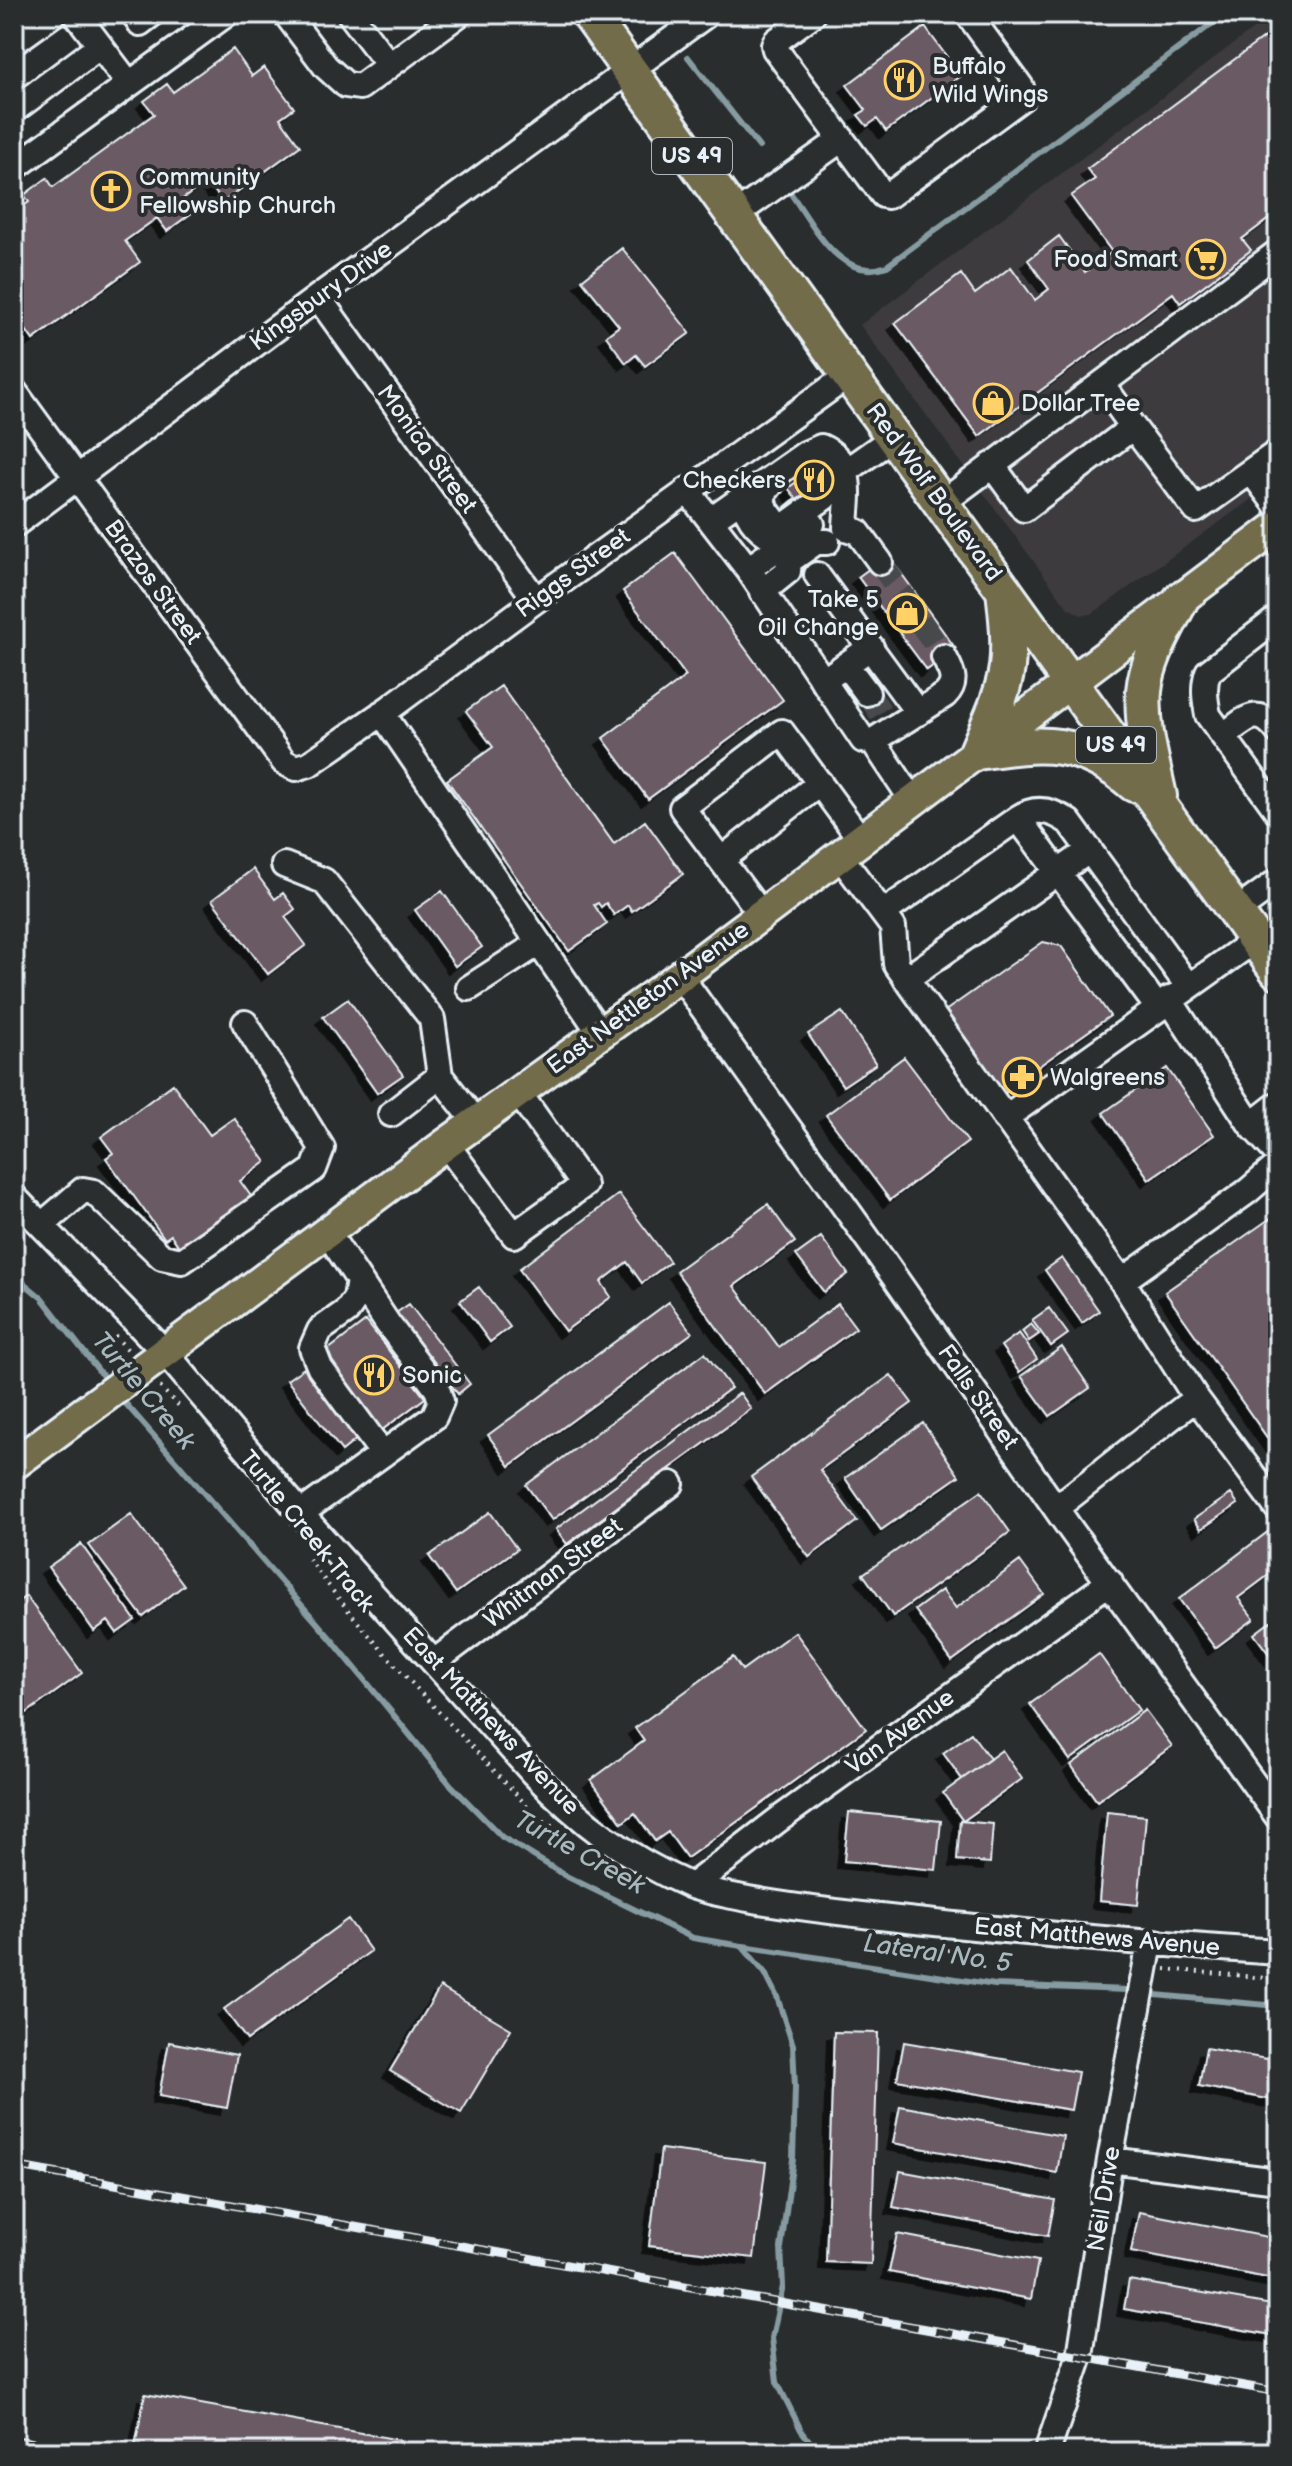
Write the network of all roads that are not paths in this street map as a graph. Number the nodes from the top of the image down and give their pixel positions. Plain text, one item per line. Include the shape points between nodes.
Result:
1 (53, 14) edge
2 (76, 14) edge
3 (134, 14) edge
4 (152, 14) edge
5 (226, 14) edge
6 (286, 14) edge
7 (350, 14) edge
8 (459, 14) edge
9 (589, 14) edge
10 (707, 14) edge
11 (813, 14) edge
12 (968, 14) edge
13 (430, 22) edge
14 (14, 42) edge
15 (100, 46) junction
16 (389, 65) junction
17 (630, 71) junction
18 (129, 84) junction
19 (14, 110) edge
20 (842, 139) junction
21 (14, 168) edge
22 (735, 215) junction
23 (1278, 252) edge
24 (318, 297) junction
25 (849, 375) junction
26 (1102, 384) junction
27 (14, 391) edge
28 (1133, 427) junction
29 (894, 437) junction
30 (1278, 452) edge
31 (992, 465) junction
32 (783, 470) junction
33 (1251, 471) junction
34 (78, 478) junction
35 (838, 489) junction
36 (687, 490) junction
37 (942, 503) junction
38 (711, 520) junction
39 (14, 525) edge
40 (1277, 525) edge
41 (836, 535) junction
42 (880, 562) tunnel mouth
43 (748, 569) junction
44 (817, 575) dead end
45 (1004, 590) junction
46 (762, 592) junction
47 (1181, 599) junction
48 (536, 600) junction
49 (1278, 618) edge
50 (871, 647) junction
51 (944, 657) tunnel mouth
52 (846, 665) junction
53 (823, 681) junction
54 (1070, 682) junction
55 (382, 713) junction
56 (918, 713) junction
57 (878, 719) junction
58 (1278, 731) edge
59 (1223, 736) junction
60 (977, 752) junction
61 (296, 768) joint
62 (820, 783) junction
63 (913, 801) junction
64 (1161, 808) junction
65 (1278, 812) edge
66 (1018, 818) junction
67 (850, 848) junction
68 (1090, 850) junction
69 (721, 860) junction
70 (284, 865) dead end
71 (1058, 873) junction
72 (1278, 881) edge
73 (1235, 912) junction
74 (883, 913) junction
75 (762, 915) junction
76 (539, 943) junction
77 (1270, 957) edge
78 (680, 976) junction
79 (906, 979) junction
80 (469, 988) dead end
81 (1172, 998) junction
82 (245, 1023) dead end
83 (601, 1034) junction
84 (440, 1076) junction
85 (518, 1092) junction
86 (1278, 1104) edge
87 (391, 1114) dead end
88 (1005, 1118) junction
89 (476, 1122) junction
90 (1251, 1125) junction
91 (446, 1144) junction
92 (1278, 1154) edge
93 (1278, 1165) edge
94 (14, 1197) edge
95 (42, 1225) junction
96 (327, 1232) junction
97 (359, 1280) junction
98 (1122, 1281) junction
99 (146, 1365) junction
100 (1196, 1398) junction
101 (383, 1454) junction
102 (14, 1464) edge
103 (671, 1484) dead end
104 (1056, 1508) junction
105 (1278, 1509) edge
106 (301, 1513) junction
107 (1110, 1582) junction
108 (434, 1662) junction
109 (1278, 1817) edge
110 (692, 1886) junction
111 (1278, 1952) edge
112 (1148, 1955) junction
113 (1110, 2160) junction
114 (1278, 2181) edge
115 (1047, 2452) edge

1 - 14 street
2 - 15 street
3 - 4 street via 140,23
5 - 18 street
6 - 16 street via 346,85 360,87
7 - 16 street
8 - 13 street
9 - 17 highway, Red Wolf Boulevard / US 49
10 - 17 street, Kingsbury Drive
11 - 20 street via 774,45
12 - 20 street via 1021,87 1022,98 888,196
13 - 16 street
15 - 18 street
15 - 19 street
17 - 22 highway, Red Wolf Boulevard / US 49
17 - 24 street, Kingsbury Drive
18 - 21 street
20 - 22 street
22 - 25 highway, Red Wolf Boulevard / US 49
23 - 26 street
24 - 34 street, Kingsbury Drive
24 - 48 street, Monica Street
25 - 29 highway, Red Wolf Boulevard / US 49
25 - 36 street, Riggs Street
26 - 28 street
26 - 31 street
27 - 34 street, Brazos Street
28 - 31 street via 1024,509
28 - 33 street via 1196,510
29 - 35 street
29 - 37 highway, Red Wolf Boulevard / US 49
30 - 33 street
31 - 37 street
32 - 35 street via 821,447 832,452
32 - 35 street via 764,493 762,504 776,523 786,525
32 - 38 street
33 - 40 street
34 - 39 street, Kingsbury Drive
34 - 61 street, Brazos Street via 284,762
35 - 41 street
35 - 43 street
36 - 38 street
36 - 48 street, Riggs Street
37 - 45 highway, Red Wolf Boulevard / US 49
38 - 43 street
40 - 47 main road, East Nettleton Avenue
41 - 42 street via 858,532
41 - 46 street via 789,561 788,571
43 - 46 street
44 - 50 street
45 - 54 highway, Red Wolf Boulevard / US 49
45 - 60 highway via 1006,669
46 - 53 street
47 - 54 main road, East Nettleton Avenue
47 - 64 highway via 1155,651 1144,690 1146,733
48 - 55 street, Riggs Street
49 - 59 street via 1208,672 1204,698 1208,715
50 - 52 street
50 - 56 street
51 - 56 street via 953,673 952,688
52 - 53 street
52 - 57 street
53 - 57 street via 863,740
54 - 60 main road, East Nettleton Avenue
54 - 64 highway, Red Wolf Boulevard / US 49
55 - 61 street, Riggs Street
55 - 76 street
56 - 57 street
57 - 63 street
58 - 59 street via 1269,719 1257,716
59 - 65 street
60 - 63 main road, East Nettleton Avenue
60 - 64 highway via 1027,744 1061,746 1120,772
62 - 67 street
62 - 69 street
62 - 69 street via 782,732 682,808
63 - 67 main road, East Nettleton Avenue
64 - 73 highway, Red Wolf Boulevard / US 49
66 - 68 street via 1029,811 1058,814
66 - 71 street
66 - 74 street
67 - 74 street
67 - 75 main road, East Nettleton Avenue
68 - 71 street
68 - 81 street
69 - 75 street
70 - 84 street via 324,881 432,1019
71 - 79 street
71 - 81 street
72 - 73 street
73 - 77 highway, Red Wolf Boulevard / US 49
74 - 79 street via 893,927 896,964
75 - 78 main road, East Nettleton Avenue
76 - 80 street
76 - 83 street
77 - 81 street
78 - 83 main road, East Nettleton Avenue
78 - 104 street, Falls Street
79 - 88 street
81 - 88 street
81 - 90 street
82 - 95 street via 322,1148 314,1169 182,1261 162,1257 94,1192 83,1190
83 - 85 main road, East Nettleton Avenue
84 - 87 street
84 - 89 street
85 - 89 main road, East Nettleton Avenue
85 - 91 street via 584,1185 514,1235
86 - 90 street
88 - 98 street
89 - 91 main road, East Nettleton Avenue
90 - 92 street
91 - 96 main road, East Nettleton Avenue
93 - 98 street
94 - 95 street, East Matthews Avenue
95 - 99 street, East Matthews Avenue
96 - 97 street
96 - 99 main road, East Nettleton Avenue
97 - 101 street via 356,1298 320,1330 312,1348 320,1368
97 - 101 street via 441,1401 434,1417
98 - 100 street
99 - 102 main road, East Nettleton Avenue
99 - 106 street, East Matthews Avenue
100 - 104 street
100 - 105 street
101 - 106 street
103 - 108 street, Whitman Street
104 - 107 street, Falls Street
106 - 108 street, East Matthews Avenue
107 - 109 street, Falls Street
107 - 110 street, Van Avenue
108 - 110 street, East Matthews Avenue via 571,1809 625,1853
110 - 112 street, East Matthews Avenue via 800,1908
111 - 112 street, East Matthews Avenue
112 - 113 street, Neil Drive
113 - 114 street
113 - 115 street, Neil Drive via 1080,2356

